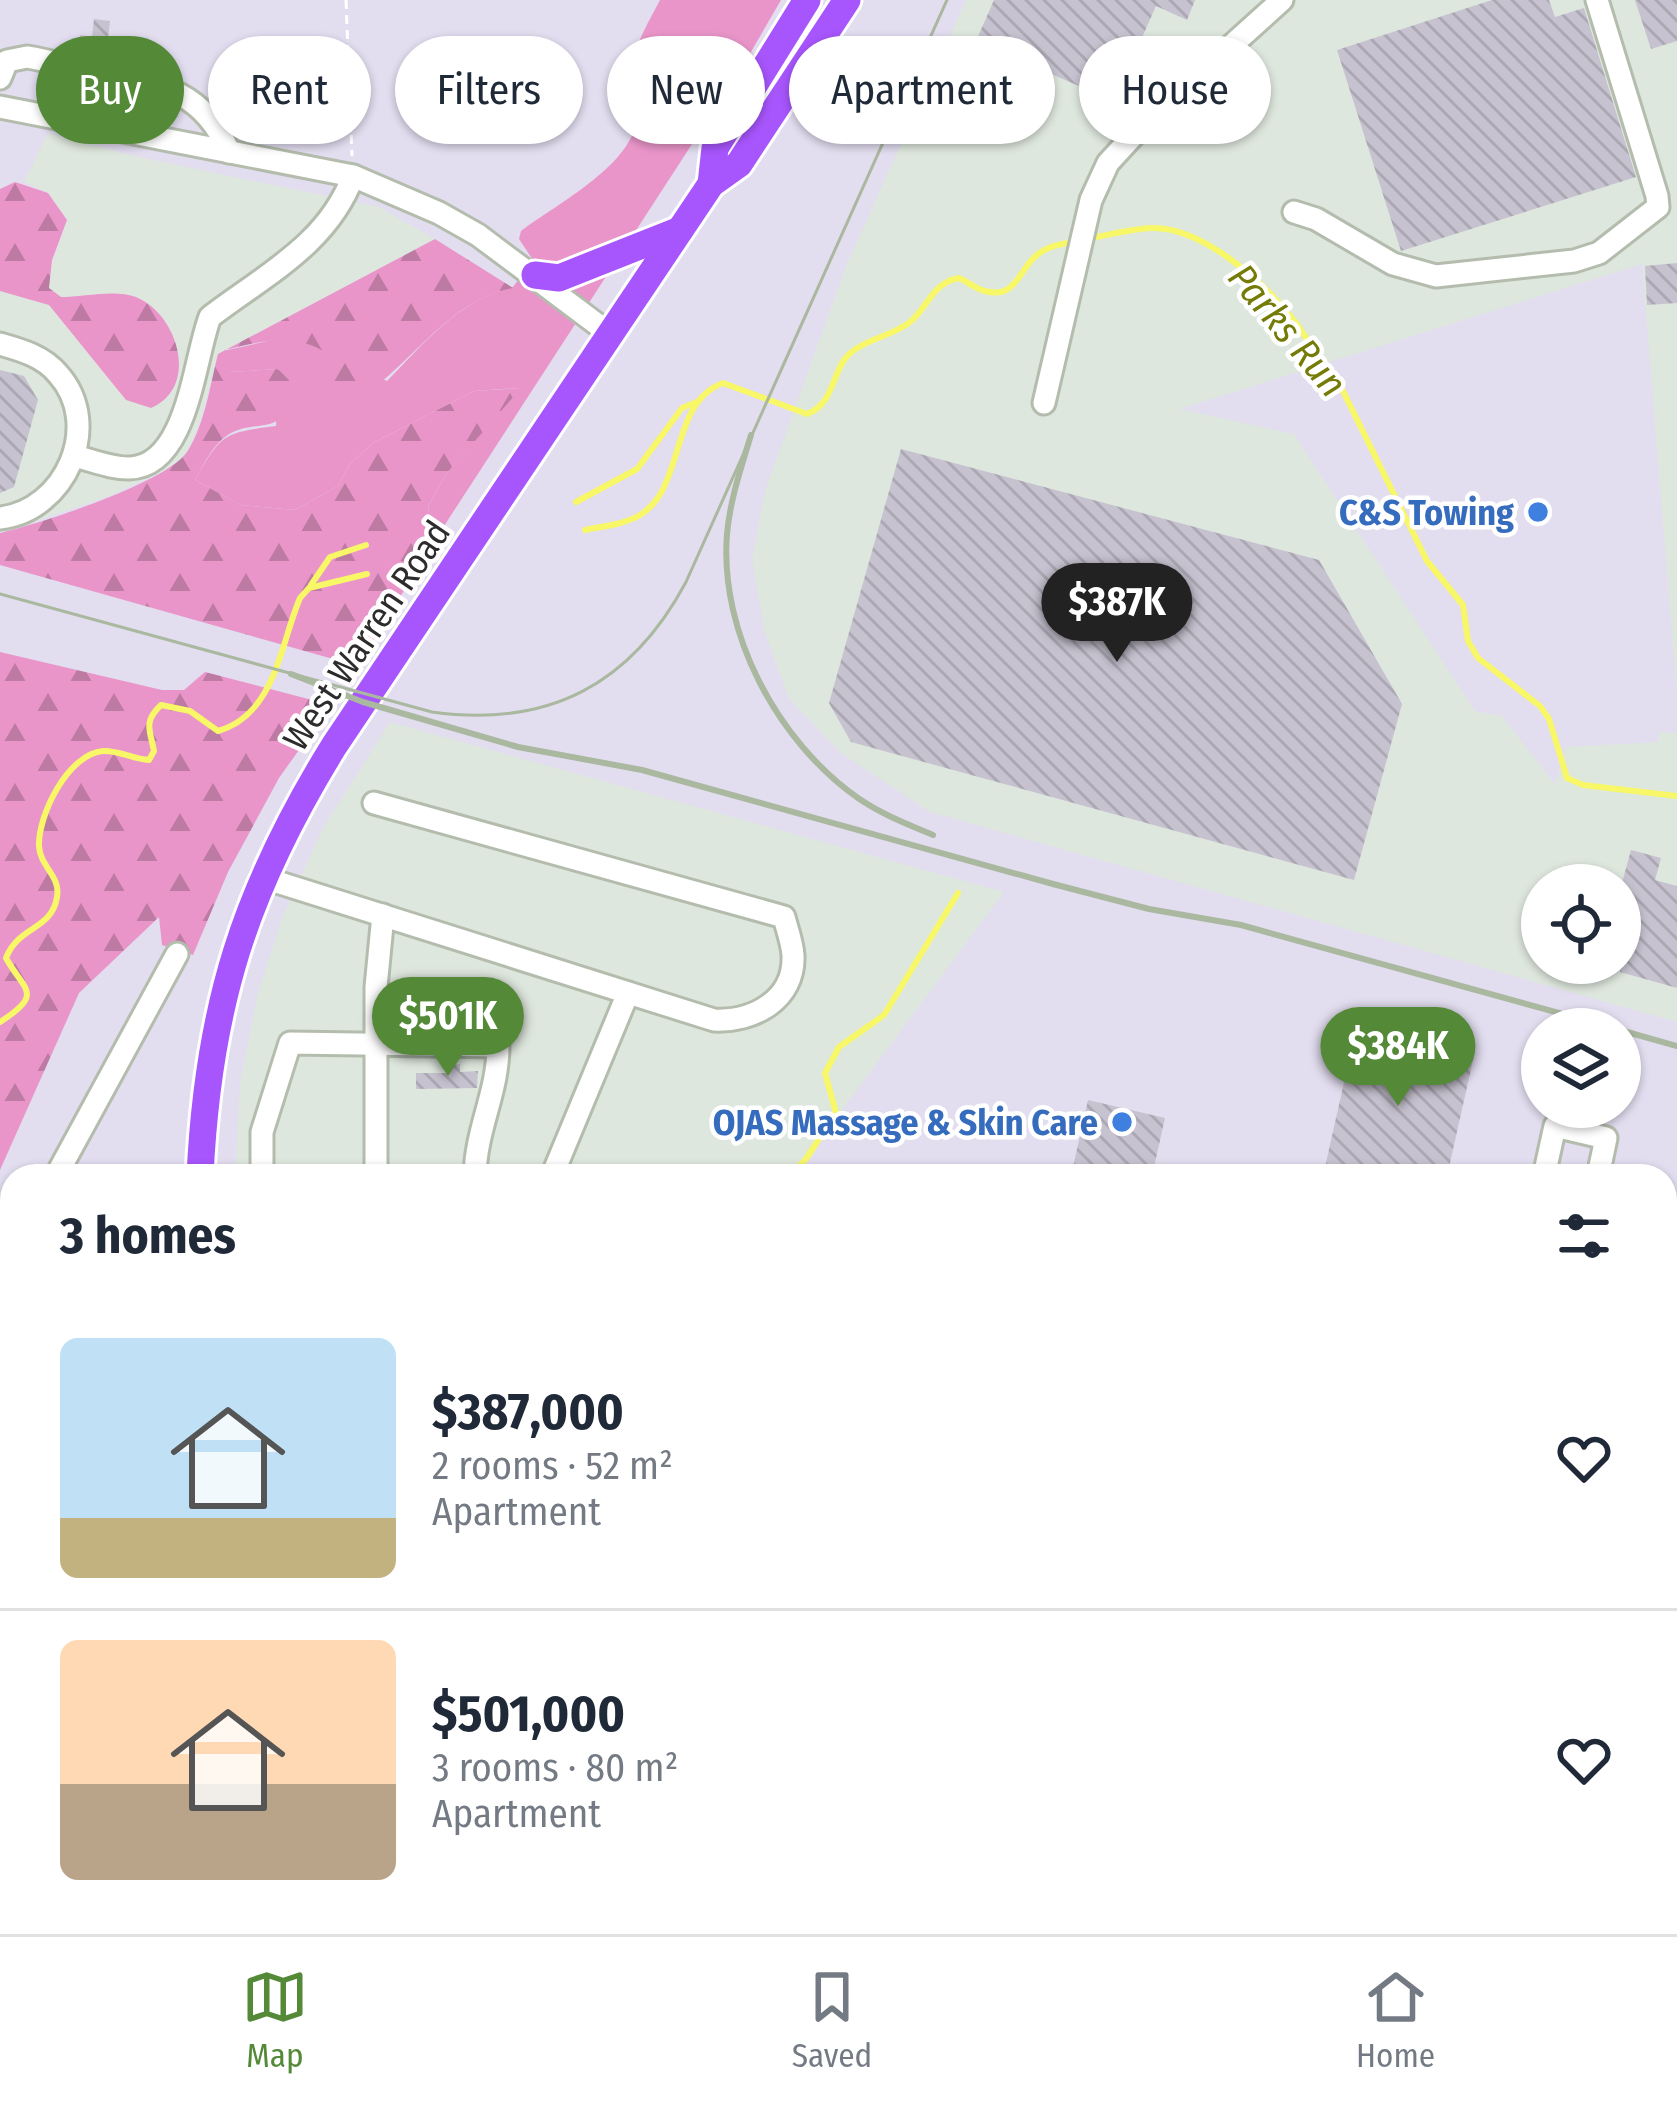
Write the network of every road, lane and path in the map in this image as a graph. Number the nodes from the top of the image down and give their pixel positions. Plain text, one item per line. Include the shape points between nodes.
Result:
1 (346, 0) edge
2 (807, 0) edge
3 (847, 0) edge
4 (1282, 0) edge
5 (1597, 0) edge
6 (0, 78) edge
7 (0, 107) edge
8 (230, 152) junction
9 (353, 176) junction
10 (711, 184) junction
11 (1294, 212) dead end
12 (680, 230) junction
13 (535, 275) junction
14 (610, 334) junction
15 (0, 344) edge
16 (1044, 404) dead end
17 (74, 456) junction
18 (0, 518) edge
19 (374, 803) dead end
20 (261, 877) junction
21 (383, 915) junction
22 (177, 954) dead end
23 (628, 993) junction
24 (375, 1044) junction
25 (63, 1164) edge
26 (201, 1164) edge
27 (262, 1164) edge
28 (376, 1164) edge
29 (476, 1164) edge
30 (557, 1164) edge
31 (1547, 1164) edge
32 (1601, 1164) edge

1 - 9 path
2 - 10 main road, West Warren Road via 715,148
3 - 10 main road, West Warren Road via 739,164
4 - 16 street via 1119,149 1098,181
5 - 11 street via 1658,207 1599,253 1436,276 1393,264
6 - 8 street via 7,61 27,56 160,86 193,100 218,124
7 - 8 street
8 - 9 street
9 - 13 street via 439,213
9 - 17 street via 344,201 295,259 211,317 184,416 157,457 132,469
10 - 12 main road, West Warren Road
12 - 13 main road via 573,274
12 - 14 main road, West Warren Road
13 - 14 street
14 - 20 main road, West Warren Road via 334,746
15 - 17 street via 62,376 78,429
17 - 18 street via 52,494
19 - 23 street via 784,917 792,968 757,1016 714,1019
20 - 21 street
20 - 26 main road, West Warren Road via 221,999
21 - 23 street
21 - 24 street
22 - 25 street
23 - 30 street
24 - 27 street via 290,1042 262,1132
24 - 28 street
24 - 29 street via 498,1046
31 - 32 street via 1555,1126 1606,1138

